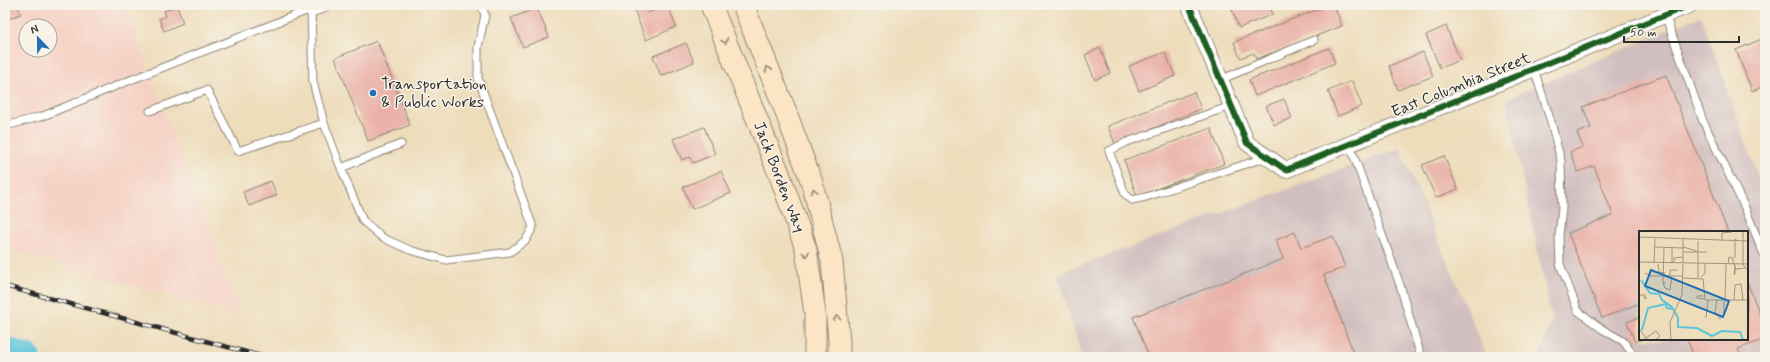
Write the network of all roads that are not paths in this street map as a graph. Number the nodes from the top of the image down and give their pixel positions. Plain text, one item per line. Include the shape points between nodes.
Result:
1 (480, 5) edge
2 (711, 5) edge
3 (743, 5) edge
4 (1189, 5) edge
5 (1689, 5) edge
6 (314, 6) edge
7 (1665, 15) junction
8 (1314, 40) dead end
9 (1534, 69) junction
10 (1220, 80) junction
11 (1231, 106) junction
12 (150, 111) dead end
13 (324, 123) junction
14 (5, 126) edge
15 (401, 144) dead end
16 (1350, 145) junction
17 (1267, 157) junction
18 (340, 168) junction
19 (1765, 257) edge
20 (815, 357) edge
21 (839, 357) edge
22 (1421, 357) edge
23 (1635, 357) edge

1 - 18 lane via 485,15 478,46 478,78 533,227 526,240 510,252 446,260 410,250 383,238 363,221
2 -> 20 main road, Jack Borden Way via 780,176 806,249 815,314
21 -> 3 main road, Jack Borden Way via 832,261 812,183
4 - 10 street
5 - 7 street, East Columbia Street
6 - 13 lane via 313,82
6 - 14 lane via 43,116
7 - 9 street, East Columbia Street
7 - 19 lane via 1704,120
8 - 10 lane
9 - 16 street, East Columbia Street
9 - 23 lane via 1561,161 1560,264 1578,310 1602,329 1623,341
10 - 11 street
11 - 17 street, East Columbia Street via 1247,143
11 - 17 lane via 1126,142 1110,151 1125,194 1132,200 1146,197
12 - 13 lane via 207,90 238,151
13 - 18 lane
15 - 18 lane
16 - 17 street, East Columbia Street via 1286,170
16 - 22 lane via 1400,286

